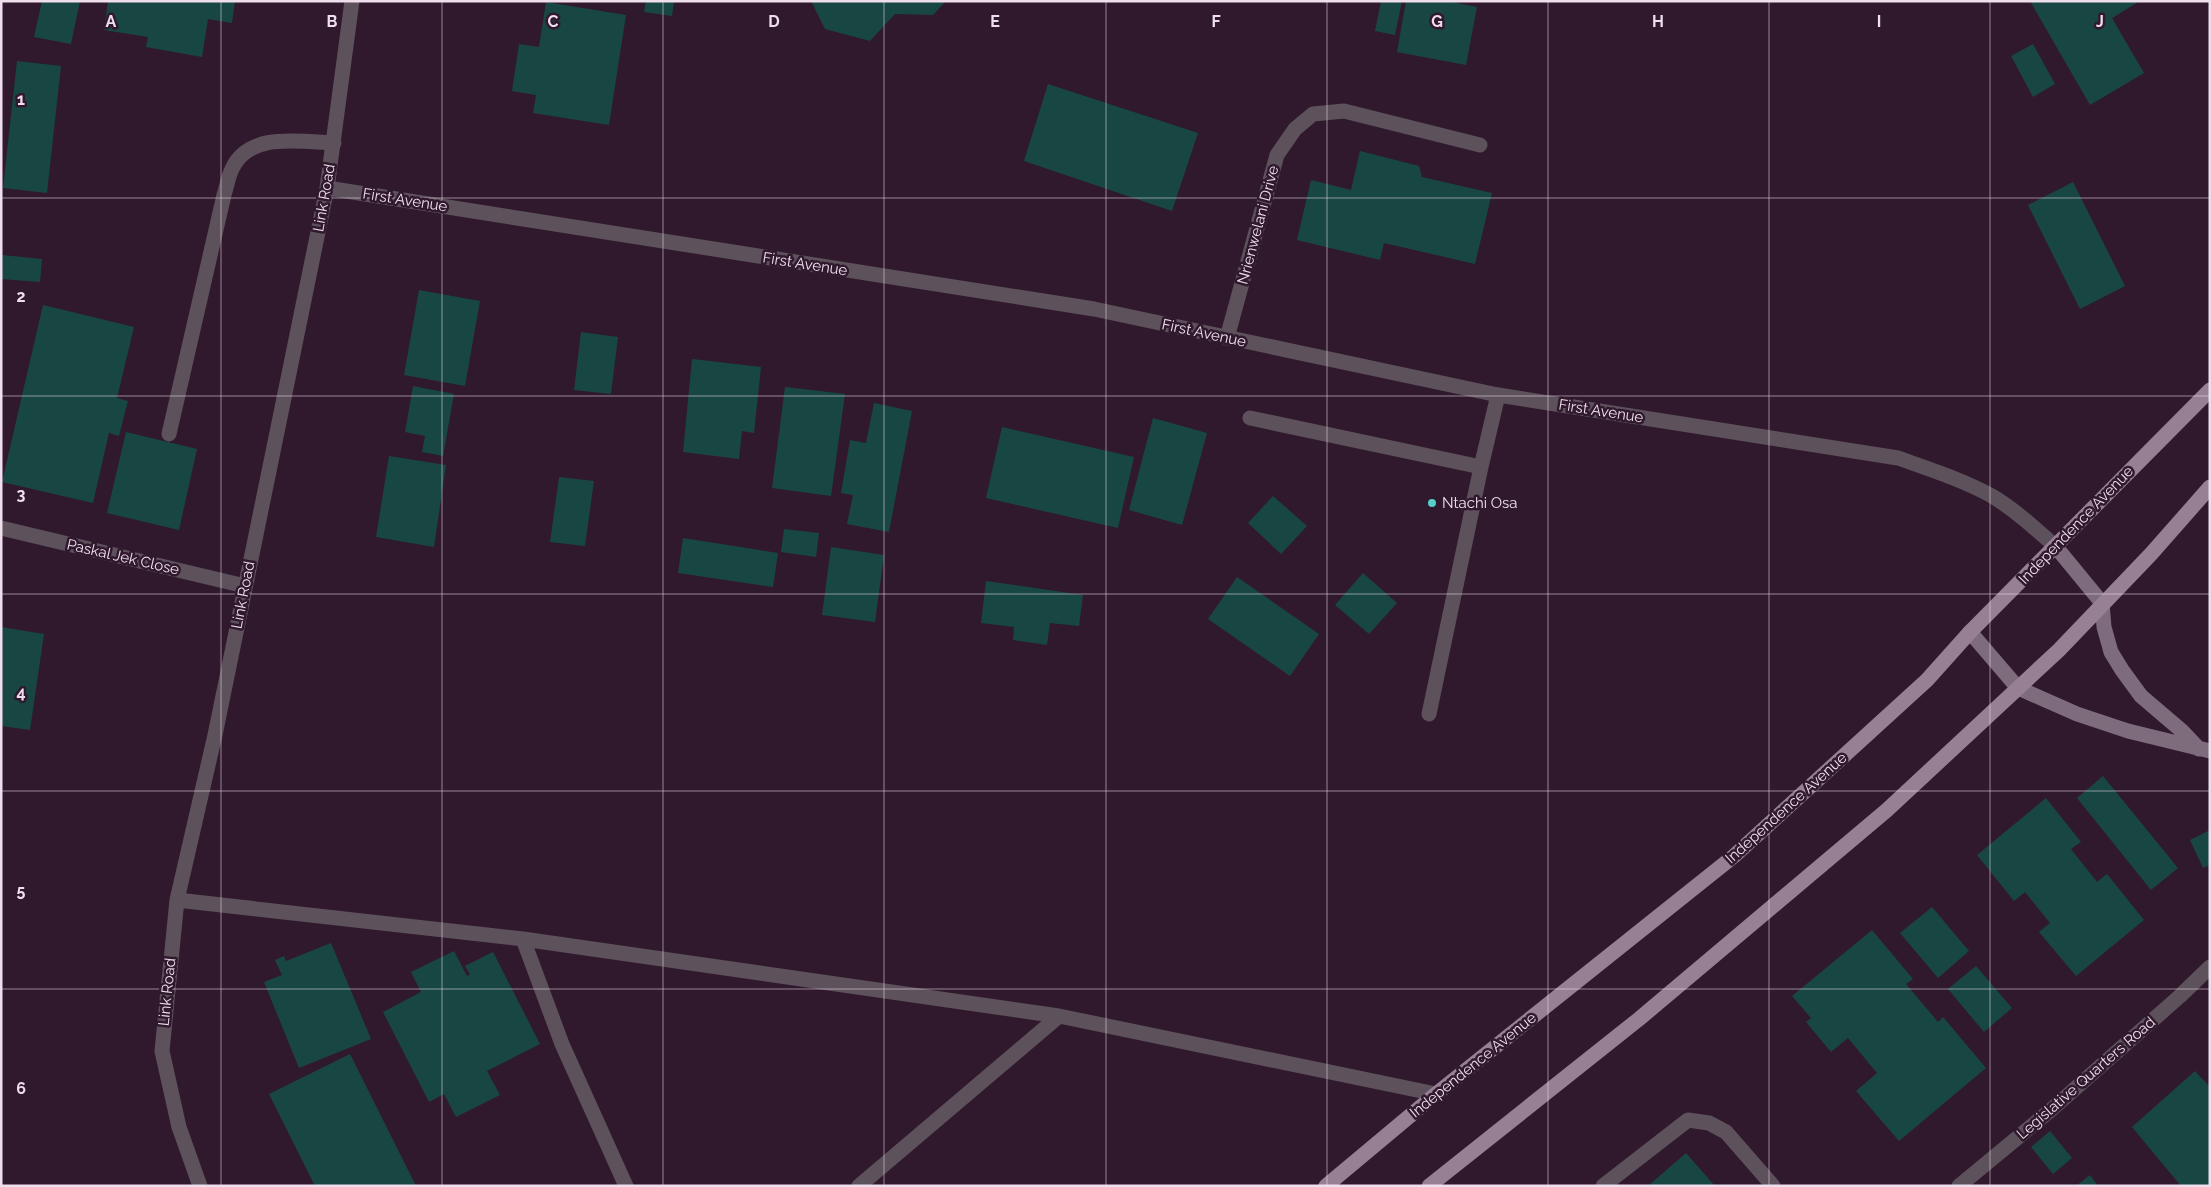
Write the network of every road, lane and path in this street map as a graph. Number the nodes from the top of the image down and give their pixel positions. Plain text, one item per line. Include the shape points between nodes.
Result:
1 (352, 1) edge
2 (334, 143) junction
3 (1480, 145) dead end
4 (327, 188) junction
5 (1228, 338) junction
6 (2210, 390) edge
7 (1498, 395) junction
8 (1250, 418) dead end
9 (169, 434) dead end
10 (1481, 467) junction
11 (2210, 487) edge
12 (1, 528) edge
13 (2056, 547) junction
14 (244, 586) junction
15 (2102, 603) junction
16 (1970, 632) junction
17 (2018, 688) junction
18 (1429, 714) dead end
19 (2204, 750) edge
20 (177, 900) junction
21 (523, 939) junction
22 (2210, 967) edge
23 (1059, 1016) junction
24 (1436, 1094) junction
25 (200, 1186) edge
26 (626, 1186) edge
27 (859, 1186) edge
28 (1326, 1186) edge
29 (1429, 1186) edge
30 (1603, 1186) edge
31 (1773, 1186) edge
32 (1958, 1186) edge

1 - 2 street, Link Road
2 - 4 street, Link Road
2 - 9 street via 274,141 250,148 232,167
3 - 5 street, Nrienwelani Drive via 1344,112 1313,114 1295,128 1277,155
4 - 5 street, First Avenue via 1094,309
4 - 14 street, Link Road
5 - 7 street, First Avenue
6 - 13 main road, Independence Avenue
7 - 10 street
7 - 13 street, First Avenue via 1898,458 1992,496
8 - 10 street
10 - 18 street
11 - 15 main road
12 - 14 street, Paskal Jek Close
13 - 15 street
13 - 16 main road, Independence Avenue
14 - 20 street, Link Road
15 - 17 main road
15 - 19 street via 2111,652 2122,670 2141,696
16 - 17 street
16 - 24 main road, Independence Avenue via 1920,686 1734,856
17 - 19 street via 2077,714
17 - 29 main road via 1880,816 1639,1019
20 - 21 street
20 - 25 street, Link Road via 162,1050 179,1127
21 - 23 street
21 - 26 street via 562,1044
22 - 32 street, Legislative Quarters Road via 2052,1109
23 - 24 street
23 - 27 street
24 - 28 main road, Independence Avenue
30 - 31 street via 1688,1120 1709,1123 1726,1132

